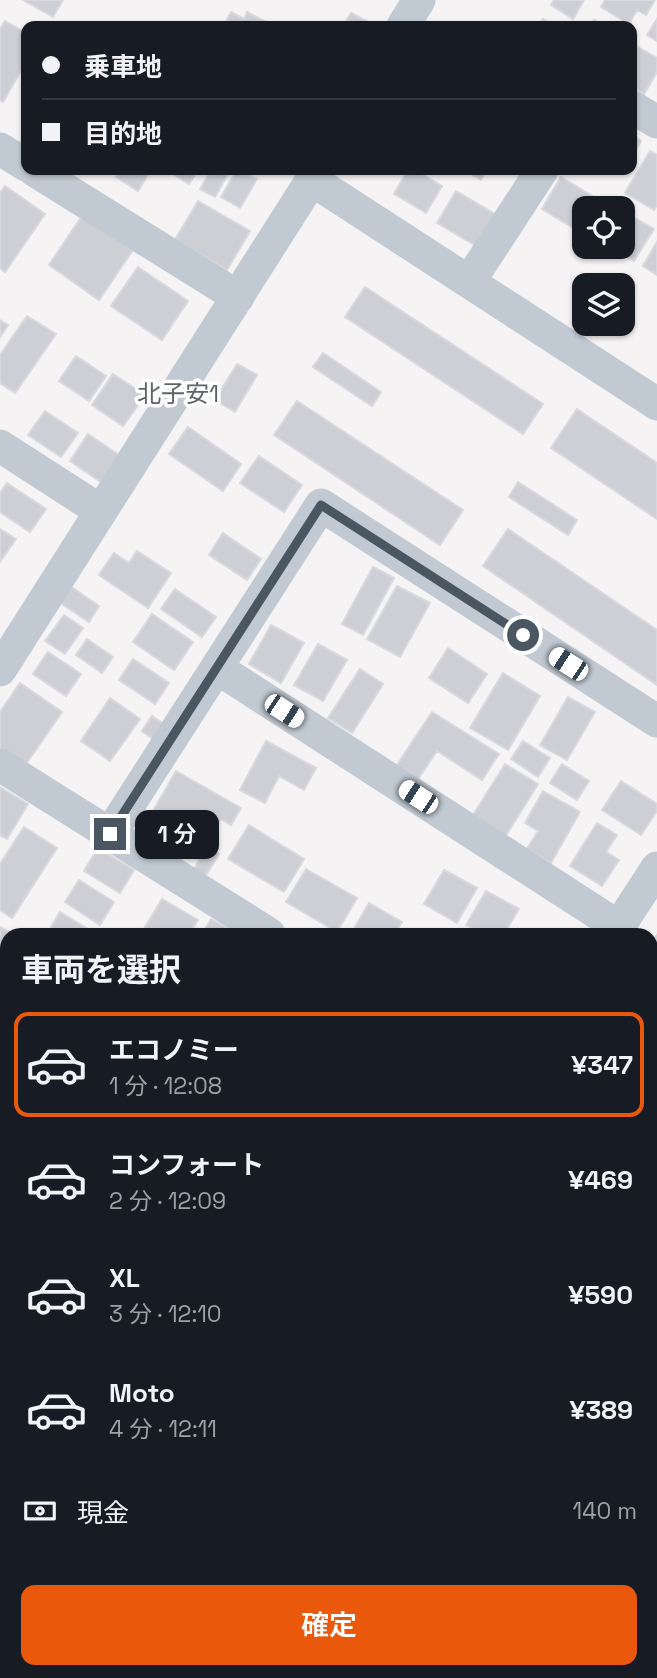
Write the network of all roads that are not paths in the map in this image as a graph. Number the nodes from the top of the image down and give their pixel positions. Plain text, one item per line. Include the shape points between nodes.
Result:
1 (419, 0) edge
2 (406, 21) edge
3 (637, 110) edge
4 (657, 122) edge
5 (0, 149) edge
6 (21, 162) edge
7 (42, 175) edge
8 (315, 175) edge
9 (539, 175) edge
10 (469, 282) junction
11 (238, 297) junction
12 (657, 404) edge
13 (0, 446) edge
14 (101, 511) junction
15 (217, 668) junction
16 (0, 670) edge
17 (657, 721) edge
18 (0, 765) edge
19 (110, 834) junction
20 (657, 868) edge
21 (259, 928) edge
22 (611, 928) edge
23 (618, 928) edge

1 - 2 street
3 - 4 street
5 - 6 street
7 - 11 street
8 - 10 street
8 - 11 street
9 - 10 street
10 - 12 street
11 - 14 street
13 - 14 street
14 - 16 street
15 - 17 street via 321,505
15 - 19 street
15 - 22 street
18 - 19 street
19 - 21 street
20 - 23 street

